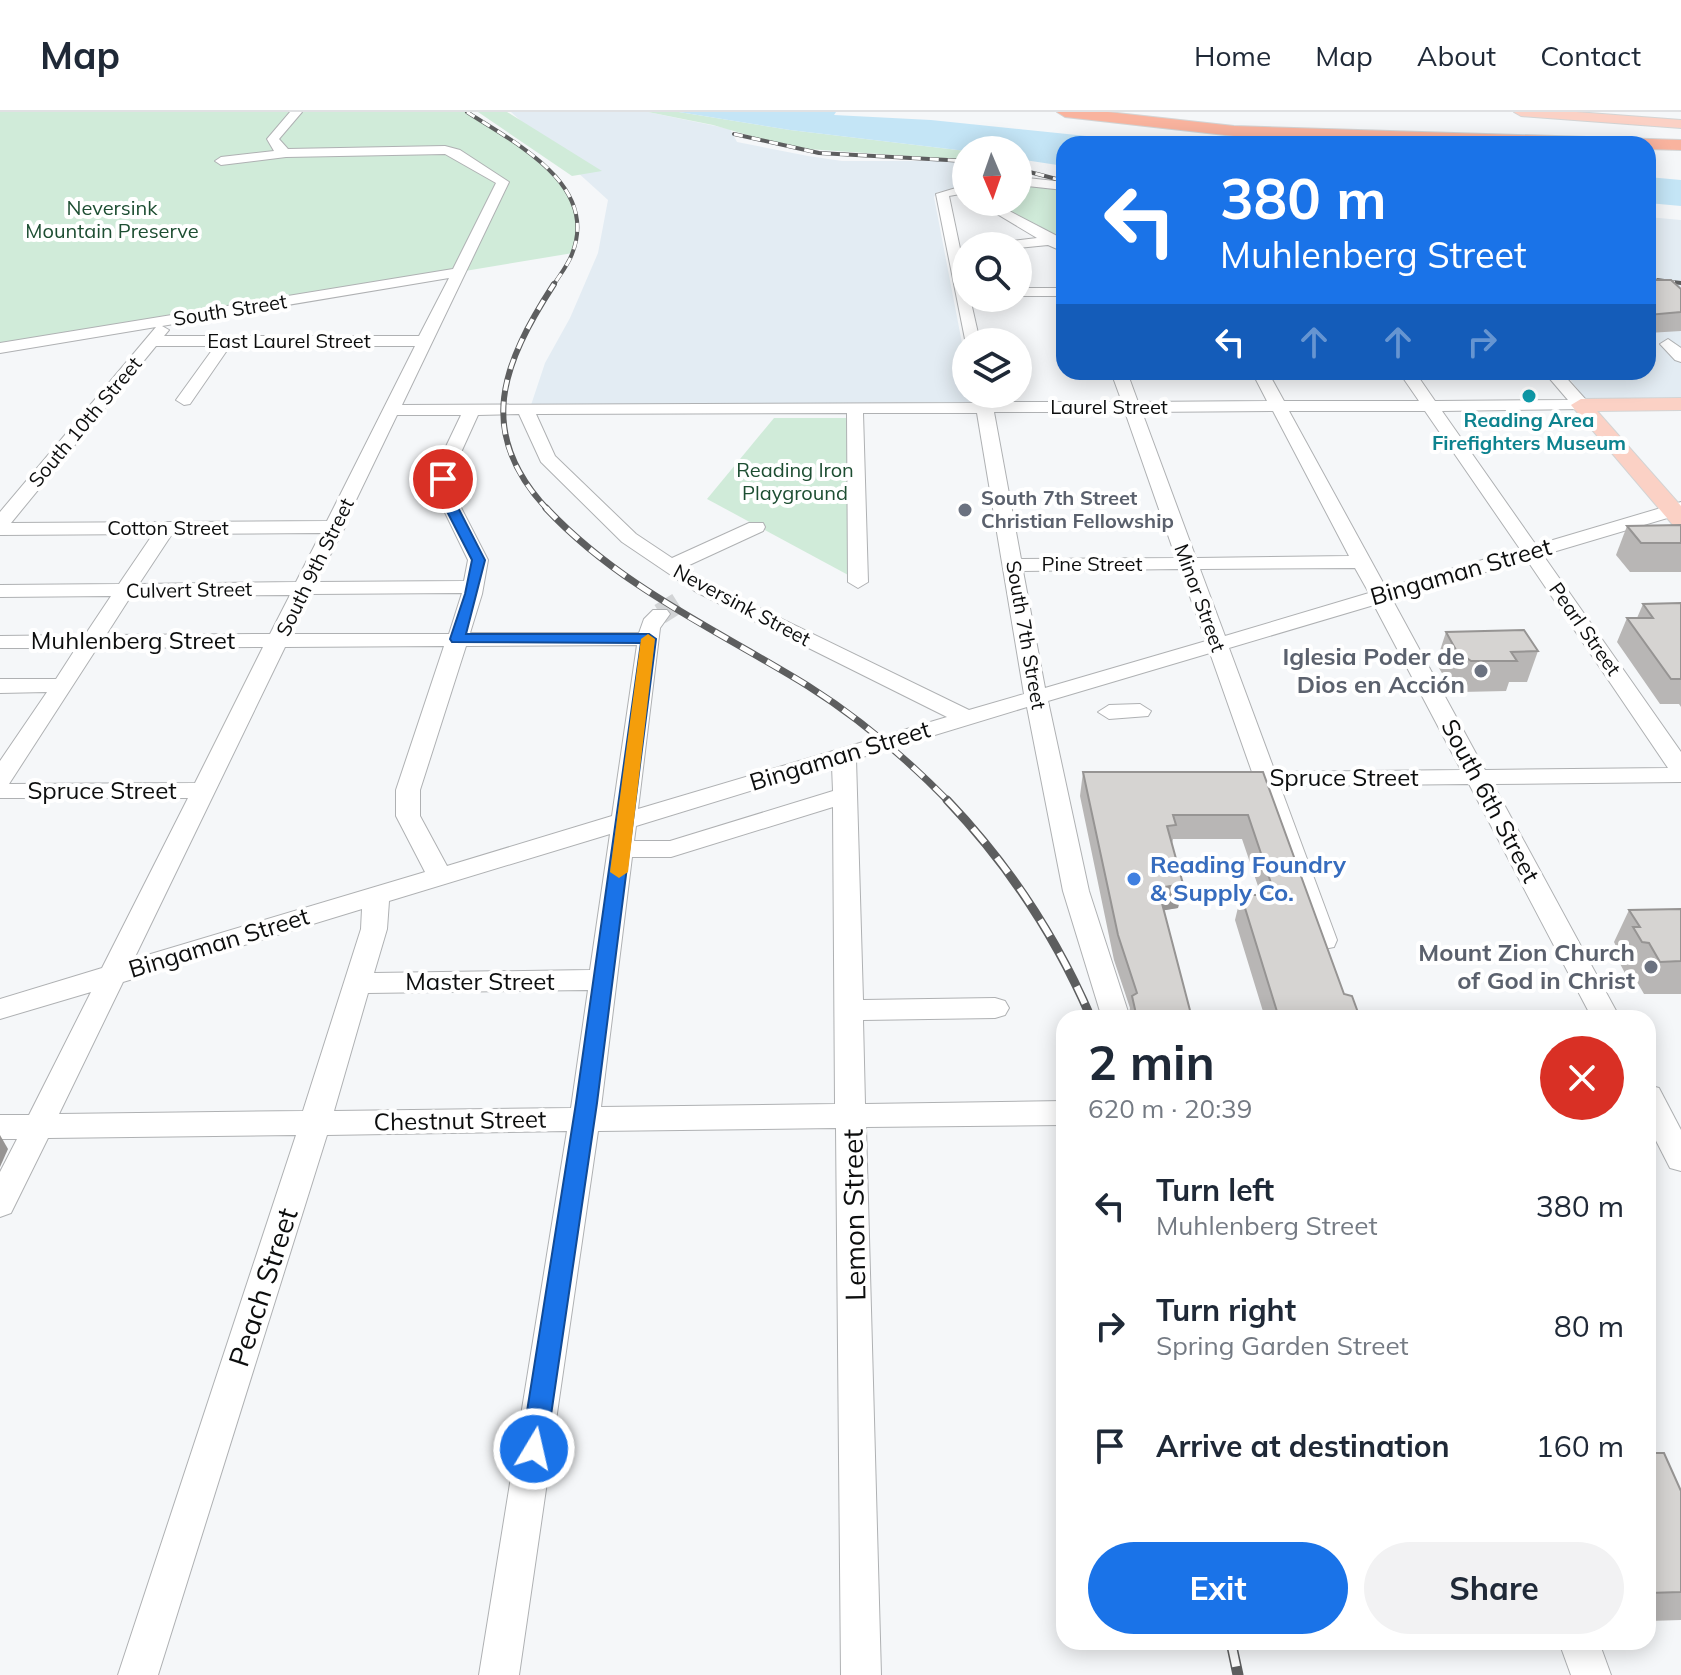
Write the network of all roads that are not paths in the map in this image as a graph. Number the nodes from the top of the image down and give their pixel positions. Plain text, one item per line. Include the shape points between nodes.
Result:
1 (296, 112) edge
2 (1046, 112) edge
3 (1065, 112) edge
4 (1521, 112) edge
5 (1598, 115) edge
6 (1681, 124) edge
7 (1317, 136) edge
8 (1330, 136) edge
9 (1656, 148) edge
10 (1656, 151) edge
11 (1681, 152) edge
12 (286, 153) junction
13 (1656, 155) edge
14 (221, 161) dead end
15 (1032, 183) edge
16 (1056, 185) edge
17 (952, 193) edge
18 (1010, 216) edge
19 (955, 232) edge
20 (1056, 239) edge
21 (1056, 240) edge
22 (1032, 243) edge
23 (460, 272) junction
24 (1032, 292) edge
25 (1056, 292) edge
26 (170, 320) junction
27 (152, 341) junction
28 (226, 341) junction
29 (426, 341) junction
30 (1668, 344) dead end
31 (4, 351) edge
32 (1681, 357) edge
33 (1122, 380) edge
34 (1264, 380) edge
35 (1413, 380) edge
36 (1559, 380) edge
37 (184, 400) dead end
38 (952, 403) edge
39 (1032, 403) edge
40 (1681, 404) edge
41 (1431, 405) junction
42 (1581, 405) junction
43 (1278, 406) junction
44 (1132, 407) junction
45 (855, 408) junction
46 (985, 408) edge
47 (525, 409) junction
48 (393, 410) junction
49 (472, 410) junction
50 (1678, 513) edge
51 (0, 526) edge
52 (336, 527) junction
53 (756, 527) dead end
54 (166, 528) junction
55 (1530, 551) junction
56 (1362, 562) junction
57 (1188, 563) junction
58 (1013, 565) junction
59 (670, 567) junction
60 (858, 582) dead end
61 (473, 587) junction
62 (305, 588) junction
63 (703, 588) junction
64 (0, 591) edge
65 (124, 591) junction
66 (1380, 596) junction
67 (684, 599) tunnel mouth
68 (660, 614) tunnel mouth
69 (458, 639) junction
70 (649, 639) junction
71 (279, 640) junction
72 (92, 641) junction
73 (0, 642) edge
74 (1217, 644) junction
75 (62, 685) junction
76 (0, 686) edge
77 (1036, 697) junction
78 (1140, 711) dead end
79 (1109, 712) dead end
80 (967, 718) junction
81 (844, 755) junction
82 (1681, 769) edge
83 (1681, 775) edge
84 (1477, 777) junction
85 (0, 779) edge
86 (1236, 779) edge
87 (1266, 779) junction
88 (204, 790) junction
89 (0, 791) edge
90 (845, 795) junction
91 (624, 835) junction
92 (440, 877) junction
93 (376, 896) junction
94 (1335, 970) edge
95 (111, 975) junction
96 (603, 980) junction
97 (358, 983) junction
98 (995, 1008) dead end
99 (0, 1009) edge
100 (849, 1010) junction
101 (1113, 1010) edge
102 (1602, 1010) edge
103 (1658, 1103) edge
104 (1056, 1113) edge
105 (852, 1116) junction
106 (584, 1120) junction
107 (315, 1123) junction
108 (0, 1127) edge
109 (38, 1127) junction
110 (1681, 1159) edge
111 (0, 1204) edge
112 (1582, 1650) edge
113 (138, 1675) edge
114 (499, 1675) edge
115 (861, 1675) edge
116 (1591, 1675) edge

1 - 12 street via 273,139
2 - 7 highway via 1186,130
3 - 8 highway
4 - 5 main road
5 - 6 main road
9 - 11 highway
10 - 11 highway
11 - 13 highway
12 - 14 street
12 - 23 street, South 9th Street via 445,150 503,182
15 - 16 street
17 - 19 street via 942,194
18 - 20 street
21 - 22 street
23 - 26 street, South Street
23 - 29 street, South 9th Street
24 - 25 street
26 - 27 street, South 10th Street
26 - 31 street, South Street
27 - 28 street, East Laurel Street
27 - 51 street, South 10th Street
28 - 29 street, East Laurel Street
28 - 37 street
29 - 48 street, South 9th Street
30 - 32 street
33 - 44 street, Minor Street
34 - 43 street, South 6th Street
35 - 41 street, Pearl Street
36 - 42 street
38 - 45 street, Laurel Street
39 - 44 street, Laurel Street
40 - 42 main road, Laurel Street
41 - 42 street, Laurel Street
41 - 43 street, Laurel Street
41 - 55 street, Pearl Street
42 - 50 main road
43 - 44 street, Laurel Street
43 - 56 street, South 6th Street
44 - 57 street, Minor Street
45 - 47 street, Laurel Street
45 - 60 street
46 - 58 street, South 7th Street
47 - 49 street, Laurel Street
47 - 59 street, Neversink Street via 547,458 620,531
48 - 49 street, Laurel Street
48 - 52 street, South 9th Street
49 - 61 street via 452,452 443,490 478,560
50 - 55 street, Bingaman Street
51 - 54 street, Cotton Street
52 - 54 street, Cotton Street
52 - 62 street, South 9th Street
53 - 59 street
54 - 65 street
55 - 66 street, Bingaman Street
55 - 82 street, Pearl Street
56 - 57 street, Pine Street
56 - 66 street, South 6th Street
57 - 58 street, Pine Street
57 - 74 street, Minor Street
58 - 77 street, South 7th Street
59 - 63 street, Neversink Street
61 - 62 street, Culvert Street
61 - 69 street
62 - 65 street, Culvert Street
62 - 71 street, South 9th Street
63 - 67 street
63 - 80 street, Neversink Street
64 - 65 street, Culvert Street
65 - 72 street
66 - 74 street, Bingaman Street
66 - 84 street, South 6th Street
68 - 70 street
69 - 70 street, Muhlenberg Street
69 - 71 street, Muhlenberg Street
69 - 92 street via 408,790 408,816
70 - 91 street
71 - 72 street, Muhlenberg Street
71 - 88 street, South 9th Street
72 - 73 street, Muhlenberg Street
72 - 75 street
74 - 77 street, Bingaman Street
74 - 87 street, Minor Street
75 - 76 street
75 - 85 street
77 - 80 street, Bingaman Street
77 - 101 street, South 7th Street via 1063,781 1076,891
78 - 79 street
80 - 81 street, Bingaman Street
81 - 90 street, Lemon Street
81 - 91 street, Bingaman Street
83 - 84 street, Spruce Street
84 - 87 street, Spruce Street
84 - 102 street, South 6th Street
86 - 87 street, Spruce Street
87 - 94 street, Minor Street
88 - 89 street, Spruce Street
88 - 95 street, South 9th Street
90 - 91 street via 671,849
90 - 100 street, Lemon Street
91 - 92 street, Bingaman Street
91 - 96 street
92 - 93 street, Bingaman Street
93 - 95 street, Bingaman Street
93 - 97 street, Peach Street via 374,929
95 - 99 street, Bingaman Street
95 - 109 street, South 9th Street
96 - 97 street, Master Street
96 - 106 street
97 - 107 street, Peach Street
98 - 100 street
100 - 105 street, Lemon Street
103 - 110 street
104 - 105 street, Chestnut Street
105 - 106 street, Chestnut Street
105 - 115 street, Lemon Street
106 - 107 street, Chestnut Street
106 - 114 street
107 - 109 street, Chestnut Street
107 - 113 street, Peach Street
108 - 109 street, Chestnut Street
109 - 111 street, South 9th Street
112 - 116 street

